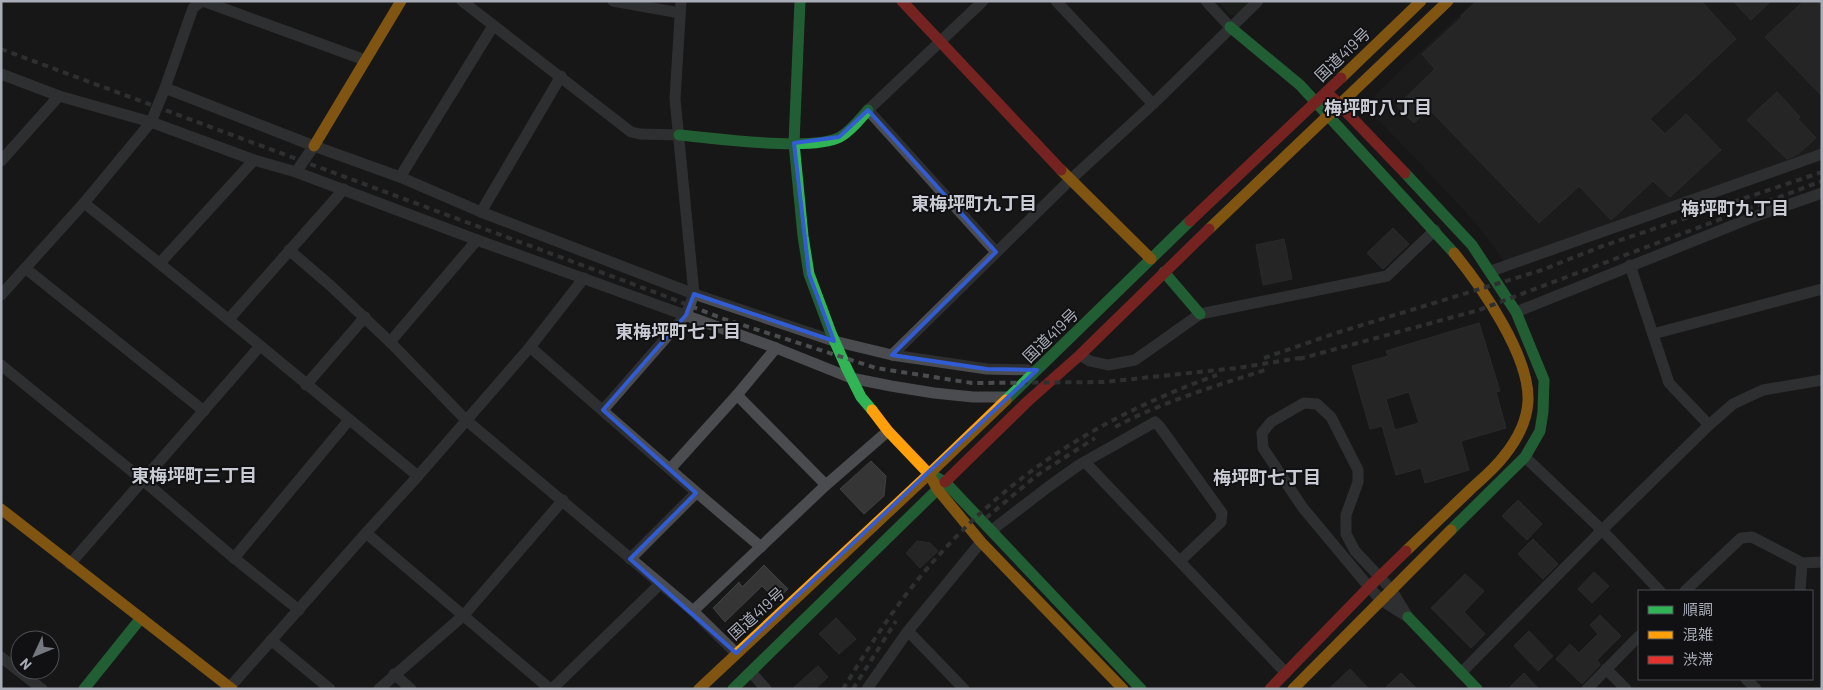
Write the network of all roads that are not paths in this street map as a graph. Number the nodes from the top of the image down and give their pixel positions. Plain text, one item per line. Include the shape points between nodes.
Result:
1 (202, 1) edge
2 (401, 1) edge
3 (462, 1) edge
4 (613, 1) edge
5 (800, 1) edge
6 (902, 1) edge
7 (983, 1) edge
8 (1056, 1) edge
9 (1206, 1) edge
10 (1258, 1) edge
11 (1421, 1) edge
12 (1448, 1) edge
13 (680, 7) edge
14 (493, 26) junction
15 (1230, 27) junction
16 (941, 41) junction
17 (365, 60) junction
18 (1, 74) edge
19 (561, 76) junction
20 (1300, 85) junction
21 (165, 88) junction
22 (1326, 92) junction
23 (59, 96) junction
24 (1315, 103) junction
25 (1153, 104) junction
26 (1340, 105) junction
27 (868, 110) junction
28 (1328, 116) junction
29 (150, 122) junction
30 (678, 135) junction
31 (794, 143) junction
32 (314, 146) junction
33 (1822, 154) edge
34 (254, 160) junction
35 (1, 161) edge
36 (296, 172) junction
37 (400, 177) junction
38 (1070, 180) junction
39 (344, 189) junction
40 (1822, 193) edge
41 (84, 203) junction
42 (481, 212) junction
43 (1435, 230) junction
44 (477, 240) junction
45 (289, 250) junction
46 (996, 252) junction
47 (1151, 258) junction
48 (160, 262) junction
49 (1630, 265) junction
50 (25, 268) junction
51 (1490, 271) junction
52 (1164, 272) junction
53 (584, 278) junction
54 (1822, 289) edge
55 (694, 294) junction
56 (1, 295) edge
57 (1516, 312) junction
58 (1200, 314) junction
59 (686, 315) junction
60 (365, 318) junction
61 (229, 319) junction
62 (1653, 334) junction
63 (834, 341) junction
64 (390, 342) junction
65 (260, 346) junction
66 (530, 347) junction
67 (776, 348) junction
68 (1080, 355) junction
69 (892, 356) junction
70 (1, 365) edge
71 (1037, 370) junction
72 (851, 378) junction
73 (1822, 380) edge
74 (306, 385) junction
75 (737, 396) junction
76 (1007, 398) junction
77 (603, 410) junction
78 (204, 412) junction
79 (349, 420) junction
80 (466, 420) junction
81 (1709, 425) junction
82 (888, 431) junction
83 (1525, 457) junction
84 (1085, 462) junction
85 (671, 468) junction
86 (929, 474) junction
87 (418, 476) junction
88 (144, 480) junction
89 (826, 485) junction
90 (942, 486) junction
91 (696, 492) junction
92 (562, 500) junction
93 (1, 509) edge
94 (992, 530) junction
95 (1602, 530) junction
96 (366, 533) junction
97 (981, 542) junction
98 (761, 547) junction
99 (234, 558) junction
100 (630, 558) junction
101 (1180, 562) junction
102 (1822, 562) edge
103 (1802, 563) junction
104 (70, 564) junction
105 (1380, 578) junction
106 (660, 584) junction
107 (1368, 587) junction
108 (1391, 589) junction
109 (1659, 590) edge
110 (1686, 590) edge
111 (1800, 590) edge
112 (1381, 600) junction
113 (298, 610) junction
114 (693, 611) junction
115 (464, 615) junction
116 (1408, 617) junction
117 (141, 618) junction
118 (908, 631) junction
119 (1638, 637) edge
120 (271, 640) junction
121 (736, 653) junction
122 (1, 657) edge
123 (1606, 669) junction
124 (751, 672) junction
125 (1286, 673) junction
126 (1461, 673) junction
127 (394, 674) junction
128 (1747, 680) edge
129 (231, 688) edge
130 (1296, 688) edge
131 (42, 689) edge
132 (84, 689) edge
133 (330, 689) edge
134 (379, 689) edge
135 (411, 689) edge
136 (551, 689) edge
137 (699, 689) edge
138 (733, 689) edge
139 (766, 689) edge
140 (867, 689) edge
141 (964, 689) edge
142 (1123, 689) edge
143 (1141, 689) edge
144 (1270, 689) edge
145 (1477, 689) edge
146 (1587, 689) edge
147 (1626, 689) edge
148 (1756, 689) edge

1 - 17 street
1 - 21 street via 193,8
2 - 17 main road
3 - 14 street
4 - 13 street
5 - 31 main road
6 - 16 main road
7 - 16 street
8 - 25 street
9 - 15 street
10 - 15 street
11 - 22 main road, 国道419号
12 - 26 main road, 国道419号
13 - 30 street via 675,99
14 - 19 street
14 - 37 street
15 - 20 main road
15 - 25 street
16 - 27 street
16 - 38 main road
17 - 32 main road
18 - 23 street
19 - 30 street via 631,132
19 - 42 street
20 - 22 main road
20 - 24 main road
21 - 29 street
21 - 32 street
22 - 24 main road, 国道419号
22 - 26 main road
23 - 29 street
23 - 35 street
24 - 28 main road
24 - 47 main road, 国道419号
25 - 38 street
26 - 28 main road, 国道419号
26 - 51 main road via 1449,219
27 - 31 main road via 839,137 817,143
27 - 46 street
28 - 43 main road
28 - 52 main road, 国道419号
29 - 34 street
29 - 41 street
30 - 31 main road
30 - 55 street
31 - 63 main road via 809,274
32 - 36 street
32 - 37 street
33 - 51 street
34 - 36 street
34 - 48 street
36 - 39 street
37 - 42 street
38 - 46 street
38 - 47 main road
39 - 44 street
39 - 45 street
40 - 49 street
41 - 48 street
41 - 50 street
42 - 55 street
43 - 58 street via 1387,276
43 - 105 main road via 1463,262 1498,312 1525,376 1528,400 1523,424 1503,458
44 - 53 street
44 - 64 street
45 - 60 street
45 - 61 street
46 - 69 street
47 - 71 main road, 国道419号
48 - 61 street
49 - 57 street
49 - 62 street
50 - 56 street
50 - 78 street
51 - 57 main road
52 - 58 main road
52 - 68 main road, 国道419号
53 - 59 street
53 - 66 street
54 - 62 street
55 - 59 street
55 - 63 street
57 - 83 main road via 1544,380 1540,431
58 - 68 street via 1135,360 1108,365
59 - 67 street
59 - 77 street
60 - 64 street
60 - 74 street
61 - 65 street
62 - 81 street via 1668,383
63 - 69 street
63 - 72 main road
64 - 80 street
65 - 74 street
65 - 78 street
66 - 77 street
66 - 80 street
67 - 72 street
67 - 75 street
68 - 90 main road, 国道419号
69 - 71 street via 987,369
70 - 88 street
71 - 76 main road, 国道419号
72 - 76 street via 934,393
72 - 82 main road via 861,397
73 - 81 street via 1762,390 1733,404
74 - 79 street
75 - 85 street
75 - 89 street
76 - 86 main road, 国道419号
77 - 85 street
78 - 88 street
79 - 87 street
79 - 99 street
80 - 87 street
80 - 92 street
81 - 95 street
82 - 86 main road
82 - 89 street
83 - 95 street
83 - 108 main road
84 - 94 street
84 - 101 street
84 - 101 street via 1155,422 1160,427 1222,513 1221,522
85 - 91 street
86 - 90 main road
86 - 121 main road, 国道419号
87 - 96 street
88 - 99 street
88 - 104 street
89 - 98 street
90 - 94 main road
90 - 97 main road
90 - 124 main road, 国道419号
91 - 98 street
91 - 100 street
92 - 100 street
92 - 115 street
93 - 104 main road
94 - 143 main road
95 - 109 street
95 - 126 street
96 - 113 street
96 - 115 street
97 - 118 street
97 - 142 main road
98 - 114 street
99 - 113 street
100 - 106 street
101 - 125 street
102 - 103 street
103 - 110 street via 1752,537 1741,538
103 - 111 street
104 - 117 main road
105 - 107 main road
105 - 107 street via 1355,551 1346,534 1346,515 1358,482 1358,470 1331,417 1317,404 1304,402 1271,422 1262,433 1262,448 1303,508
105 - 108 street
106 - 114 street
106 - 136 street
107 - 112 street
107 - 125 main road
108 - 112 main road
108 - 116 street
112 - 116 street
112 - 130 main road
113 - 120 street
114 - 121 street
115 - 127 street
115 - 136 street
116 - 126 main road
117 - 129 main road
117 - 132 main road
118 - 140 street
118 - 141 street
119 - 123 street
120 - 129 street
120 - 133 street
121 - 137 main road, 国道419号
122 - 131 street
123 - 146 street
123 - 147 street
124 - 138 main road, 国道419号
124 - 139 street
125 - 144 main road
126 - 145 main road
127 - 134 street
127 - 135 street
128 - 148 street

